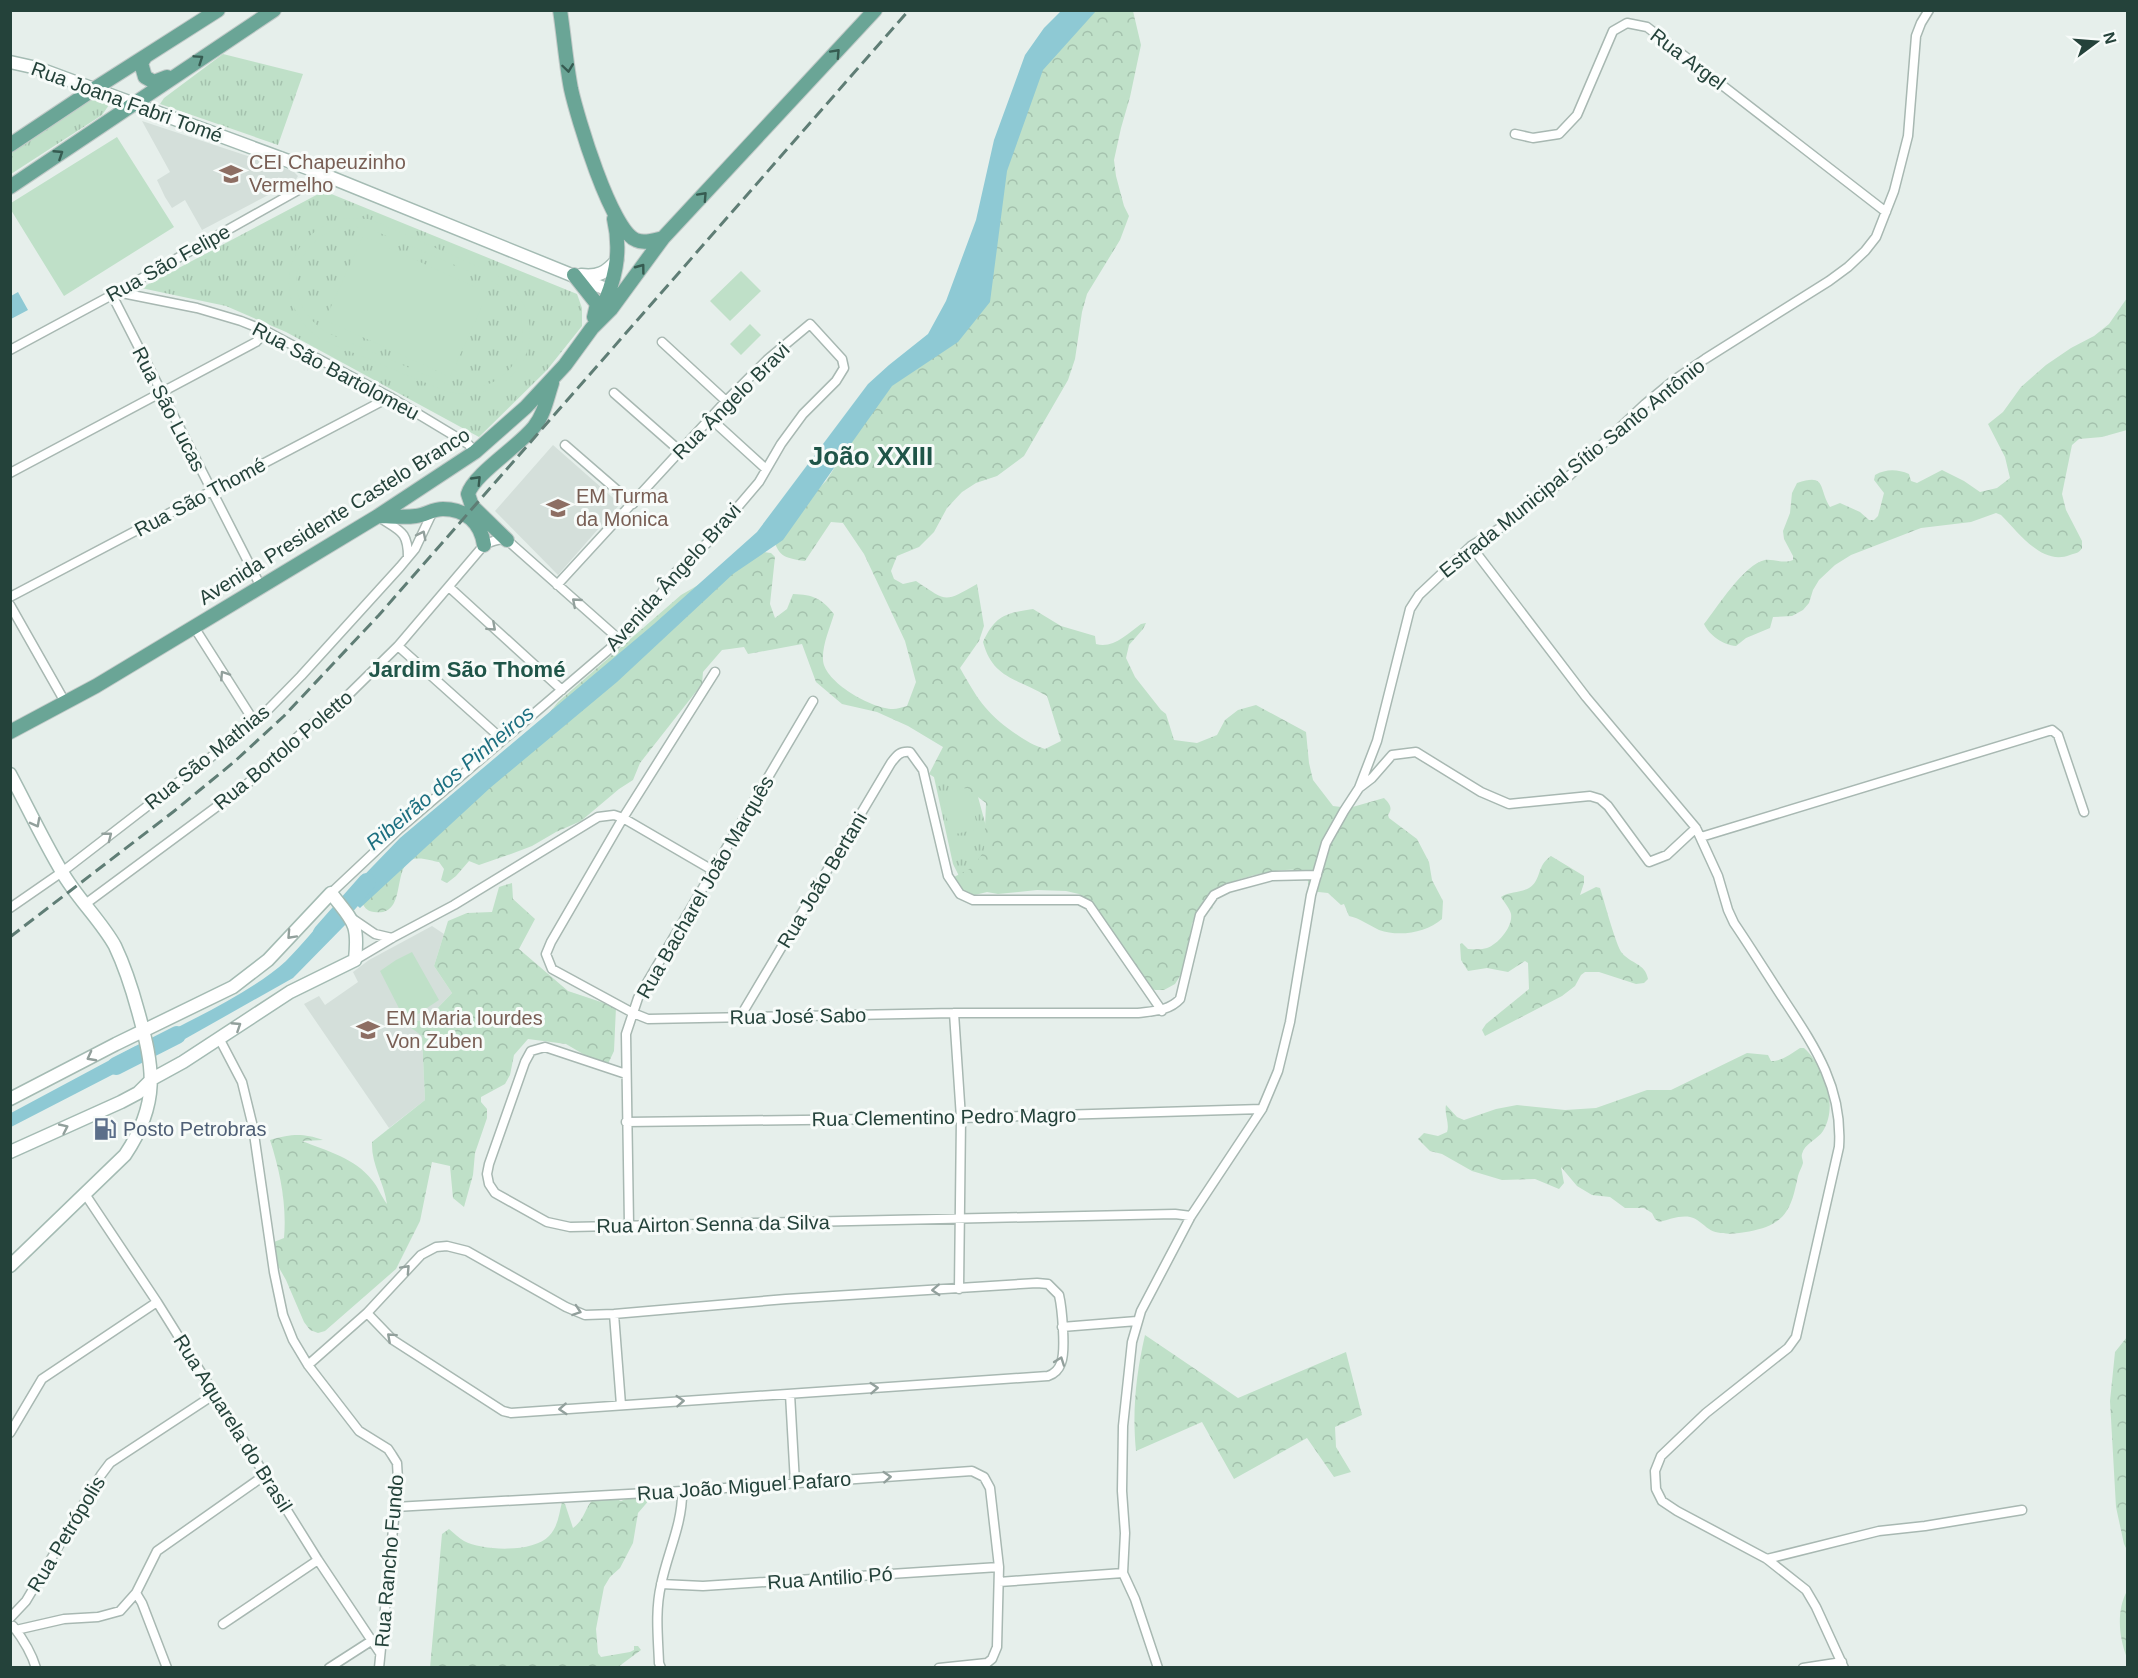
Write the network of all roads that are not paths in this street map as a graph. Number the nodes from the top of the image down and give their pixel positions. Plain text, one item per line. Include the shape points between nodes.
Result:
1 (218, 10) edge
2 (262, 10) edge
3 (273, 10) edge
4 (560, 10) edge
5 (875, 10) edge
6 (1929, 10) edge
7 (247, 28) junction
8 (145, 57) junction
9 (10, 62) edge
10 (177, 74) junction
11 (94, 89) junction
12 (134, 105) junction
13 (1515, 134) dead end
14 (10, 145) edge
15 (326, 175) junction
16 (10, 187) edge
17 (611, 206) junction
18 (1886, 212) junction
19 (663, 238) junction
20 (617, 261) junction
21 (574, 274) junction
22 (611, 291) junction
23 (114, 294) junction
24 (611, 309) junction
25 (592, 328) junction
26 (266, 331) junction
27 (662, 342) dead end
28 (10, 350) edge
29 (843, 368) joint
30 (554, 377) junction
31 (162, 393) junction
32 (614, 393) dead end
33 (390, 397) junction
34 (726, 401) junction
35 (710, 418) junction
36 (565, 445) dead end
37 (475, 452) junction
38 (680, 452) junction
39 (766, 468) junction
40 (10, 473) edge
41 (210, 491) junction
42 (633, 504) junction
43 (433, 511) junction
44 (378, 516) junction
45 (507, 540) junction
46 (484, 545) junction
47 (1471, 546) junction
48 (408, 557) junction
49 (557, 585) junction
50 (261, 587) junction
51 (449, 587) junction
52 (10, 597) edge
53 (10, 604) edge
54 (194, 627) junction
55 (620, 640) junction
56 (398, 645) junction
57 (715, 672) dead end
58 (562, 690) junction
59 (65, 702) junction
60 (813, 702) dead end
61 (255, 723) junction
62 (10, 732) edge
63 (503, 740) junction
64 (10, 774) edge
65 (1359, 788) junction
66 (2084, 812) dead end
67 (623, 818) junction
68 (1696, 828) junction
69 (1701, 837) junction
70 (714, 871) junction
71 (62, 872) junction
72 (1317, 875) junction
73 (331, 893) junction
74 (84, 905) junction
75 (10, 908) edge
76 (353, 920) junction
77 (392, 938) junction
78 (355, 960) junction
79 (1162, 1011) junction
80 (633, 1013) junction
81 (954, 1013) junction
82 (740, 1017) junction
83 (144, 1036) junction
84 (219, 1038) junction
85 (626, 1074) junction
86 (152, 1079) junction
87 (10, 1099) edge
88 (1262, 1109) junction
89 (961, 1118) junction
90 (627, 1122) junction
91 (10, 1152) edge
92 (85, 1194) junction
93 (1191, 1216) junction
94 (960, 1218) junction
95 (628, 1225) junction
96 (10, 1266) edge
97 (959, 1289) junction
98 (157, 1302) junction
99 (367, 1313) junction
100 (614, 1314) junction
101 (1137, 1321) junction
102 (1062, 1327) junction
103 (308, 1365) junction
104 (214, 1394) junction
105 (790, 1394) junction
106 (621, 1405) junction
107 (10, 1433) edge
108 (266, 1475) junction
109 (795, 1483) junction
110 (682, 1491) junction
111 (395, 1507) junction
112 (2022, 1510) dead end
113 (1767, 1559) junction
114 (318, 1560) junction
115 (999, 1567) junction
116 (1123, 1573) junction
117 (999, 1582) junction
118 (661, 1584) junction
119 (136, 1593) junction
120 (10, 1618) edge
121 (223, 1624) dead end
122 (13, 1626) edge
123 (371, 1641) junction
124 (381, 1653) junction
125 (1843, 1665) edge
126 (36, 1668) edge
127 (167, 1668) edge
128 (328, 1668) edge
129 (379, 1668) edge
130 (661, 1668) edge
131 (939, 1668) edge
132 (1158, 1668) edge
133 (1803, 1668) edge

1 - 8 main road
2 - 7 main road
3 - 7 main road
4 -> 17 main road via 571,88 583,135
19 -> 5 main road, Avenida Presidente Castelo Branco
6 - 18 street, Estrada Municipal Sítio Santo Antônio via 1916,36 1908,136
10 -> 7 main road
8 - 10 main road via 142,69 145,77 154,82
8 - 11 main road
9 - 11 street, Rua Joana Fabri Tomé
10 - 12 main road
11 - 12 street, Rua Joana Fabri Tomé
11 - 14 main road
12 - 15 street, Rua Joana Fabri Tomé
16 -> 12 main road
13 - 18 street, Rua Argel via 1533,138 1559,134 1577,115 1613,31 1627,23 1647,27
15 - 21 street, Rua Joana Fabri Tomé
15 - 23 street, Rua São Felipe
17 - 19 main road via 635,240
17 - 20 main road via 617,233
18 - 47 street, Estrada Municipal Sítio Santo Antônio via 1870,244 1848,267 1674,380 1569,476
24 -> 19 main road, Avenida Presidente Castelo Branco
20 - 21 street via 601,275
20 - 22 main road
21 - 22 street, Rua Joana Fabri Tomé
21 - 25 main road via 597,304
22 - 24 main road
22 - 25 main road
23 - 26 street, Rua São Bartolomeu via 197,308
23 - 28 street, Rua São Felipe
23 - 31 street, Rua São Lucas
24 - 25 main road, Avenida Presidente Castelo Branco
25 - 30 main road, Avenida Presidente Castelo Branco
26 - 31 street via 256,342
26 - 33 street, Rua São Bartolomeu
27 - 34 street
29 - 34 street, Rua Ângelo Bravi via 842,359 810,324
29 - 39 street, Avenida Ângelo Bravi via 836,381 803,414
30 - 37 main road, Avenida Presidente Castelo Branco
45 -> 30 main road via 472,506 468,494 474,482 535,426
31 - 40 street
31 - 41 street, Rua São Lucas
32 - 38 street
33 - 37 street, Rua São Bartolomeu
33 - 41 street, Rua São Thomé
34 - 35 street, Rua Ângelo Bravi
35 - 38 street, Rua Ângelo Bravi
35 - 39 street
36 - 42 street
37 - 44 main road, Avenida Presidente Castelo Branco
38 - 42 street, Rua Ângelo Bravi
39 - 55 street, Avenida Ângelo Bravi via 753,489 707,543 675,573 654,604
41 - 50 street, Rua São Lucas
41 - 52 street, Rua São Thomé
42 - 49 street, Rua Ângelo Bravi
43 - 44 main road via 417,516
43 - 46 main road via 444,509 471,518 480,528
48 -> 43 street, Rua São Mathias
44 - 48 street via 405,535
44 - 50 main road, Avenida Presidente Castelo Branco
45 - 46 street
45 - 49 street
46 - 51 street, Rua Bortolo Poletto
47 - 65 street, Estrada Municipal Sítio Santo Antônio via 1419,595 1410,609 1377,741
47 - 68 street via 1586,697
48 - 61 street, Rua São Mathias
55 -> 49 street
50 - 54 main road, Avenida Presidente Castelo Branco
51 - 56 street, Rua Bortolo Poletto
51 -> 58 street
53 - 59 street
54 - 59 main road, Avenida Presidente Castelo Branco
61 -> 54 street
55 - 58 street, Avenida Ângelo Bravi
56 - 63 street
56 - 74 street, Rua Bortolo Poletto via 339,704 246,785
57 - 67 street, Rua José Sabo
58 - 63 street, Avenida Ângelo Bravi
59 - 62 main road, Avenida Presidente Castelo Branco
60 - 70 street, Rua Bacharel João Marquês
71 -> 61 street, Rua São Mathias
63 - 73 street, Avenida Ângelo Bravi via 399,828
64 -> 71 street
65 - 68 street via 1392,755 1416,752 1481,792 1509,804 1590,796 1600,799 1649,862 1667,855
65 - 72 street via 1326,843
66 - 69 street via 2058,735 2052,730
67 - 70 street
67 - 77 street via 614,815 591,820 454,905
67 - 80 street, Rua José Sabo via 546,954 552,969
68 - 69 street
69 - 113 street via 1734,923 1826,1069 1840,1129 1796,1337 1661,1456 1655,1471 1656,1489 1662,1501
70 - 80 street, Rua Bacharel João Marquês via 638,998
71 - 74 street
71 - 75 street, Rua São Mathias
72 - 79 street via 1272,876 1214,896 1200,915 1180,999
72 - 88 street via 1290,1022 1278,1071
73 - 76 street
73 -> 83 street, Avenida Ângelo Bravi via 251,974
74 - 83 street via 114,945
76 - 77 street via 375,934
76 - 78 street via 357,939
77 - 78 street
84 -> 78 street via 290,992
79 - 81 street, Rua José Sabo
79 - 82 street, Rua João Bertani via 1089,905 1079,900 973,900 960,894 948,876 923,770 910,752 900,753 891,763
80 - 82 street, Rua José Sabo via 664,1020
80 - 85 street, Rua Bacharel João Marquês via 626,1034
81 - 82 street, Rua José Sabo
81 - 89 street
83 - 86 street
83 -> 87 street, Avenida Ângelo Bravi via 116,1044
84 - 86 street
84 - 103 street, Rua Rancho Fundo via 242,1082 253,1127 283,1315
85 - 90 street, Rua Bacharel João Marquês
85 - 95 street, Rua Airton Senna da Silva via 545,1047 531,1051 487,1174 495,1193 547,1222 570,1227
91 -> 86 street via 121,1102
86 - 92 street via 148,1107 137,1137
88 - 89 street, Rua Clementino Pedro Magro
88 - 93 street
89 - 90 street, Rua Clementino Pedro Magro
89 - 94 street
90 - 95 street, Rua Bacharel João Marquês
92 - 96 street
92 - 98 street, Rua Aquarela do Brasil
93 - 94 street, Rua Airton Senna da Silva
93 - 101 street
94 - 95 street, Rua Airton Senna da Silva
94 - 97 street
97 -> 100 street
97 - 102 street via 1048,1284 1059,1295
98 - 104 street, Rua Aquarela do Brasil
98 - 107 street via 42,1379
99 -> 100 street via 421,1255 447,1246 467,1251 585,1315
99 - 103 street
106 -> 99 street via 503,1411 393,1340
100 - 106 street
101 - 102 street
101 - 116 street via 1123,1426
105 -> 102 street via 1048,1376 1062,1363
103 - 111 street, Rua Rancho Fundo via 359,1431 387,1449 397,1463
104 - 108 street, Rua Aquarela do Brasil
104 - 120 street, Rua Petrópolis via 110,1463 26,1601
106 -> 105 street
105 - 109 street
108 - 114 street, Rua Aquarela do Brasil
108 - 119 street via 157,1551
109 - 110 street, Rua João Miguel Pafaro
109 -> 115 street, Rua João Miguel Pafaro via 978,1473 990,1488
110 - 111 street, Rua João Miguel Pafaro
110 - 118 street via 682,1508
111 - 124 street, Rua Rancho Fundo
112 - 113 street via 1879,1531
113 - 125 street via 1806,1590
114 - 121 street
114 - 123 street, Rua Aquarela do Brasil
115 - 117 street, Rua João Miguel Pafaro
115 - 118 street, Rua Antilio Pó via 703,1586
116 - 117 street
116 - 132 street
117 - 131 street, Rua João Miguel Pafaro via 997,1647 992,1659 976,1665
118 - 130 street via 657,1606
119 - 122 street via 120,1611 110,1614
119 - 127 street
122 - 126 street via 29,1648
123 - 124 street, Rua Aquarela do Brasil
123 - 128 street
124 - 129 street, Rua Rancho Fundo
125 - 133 street

